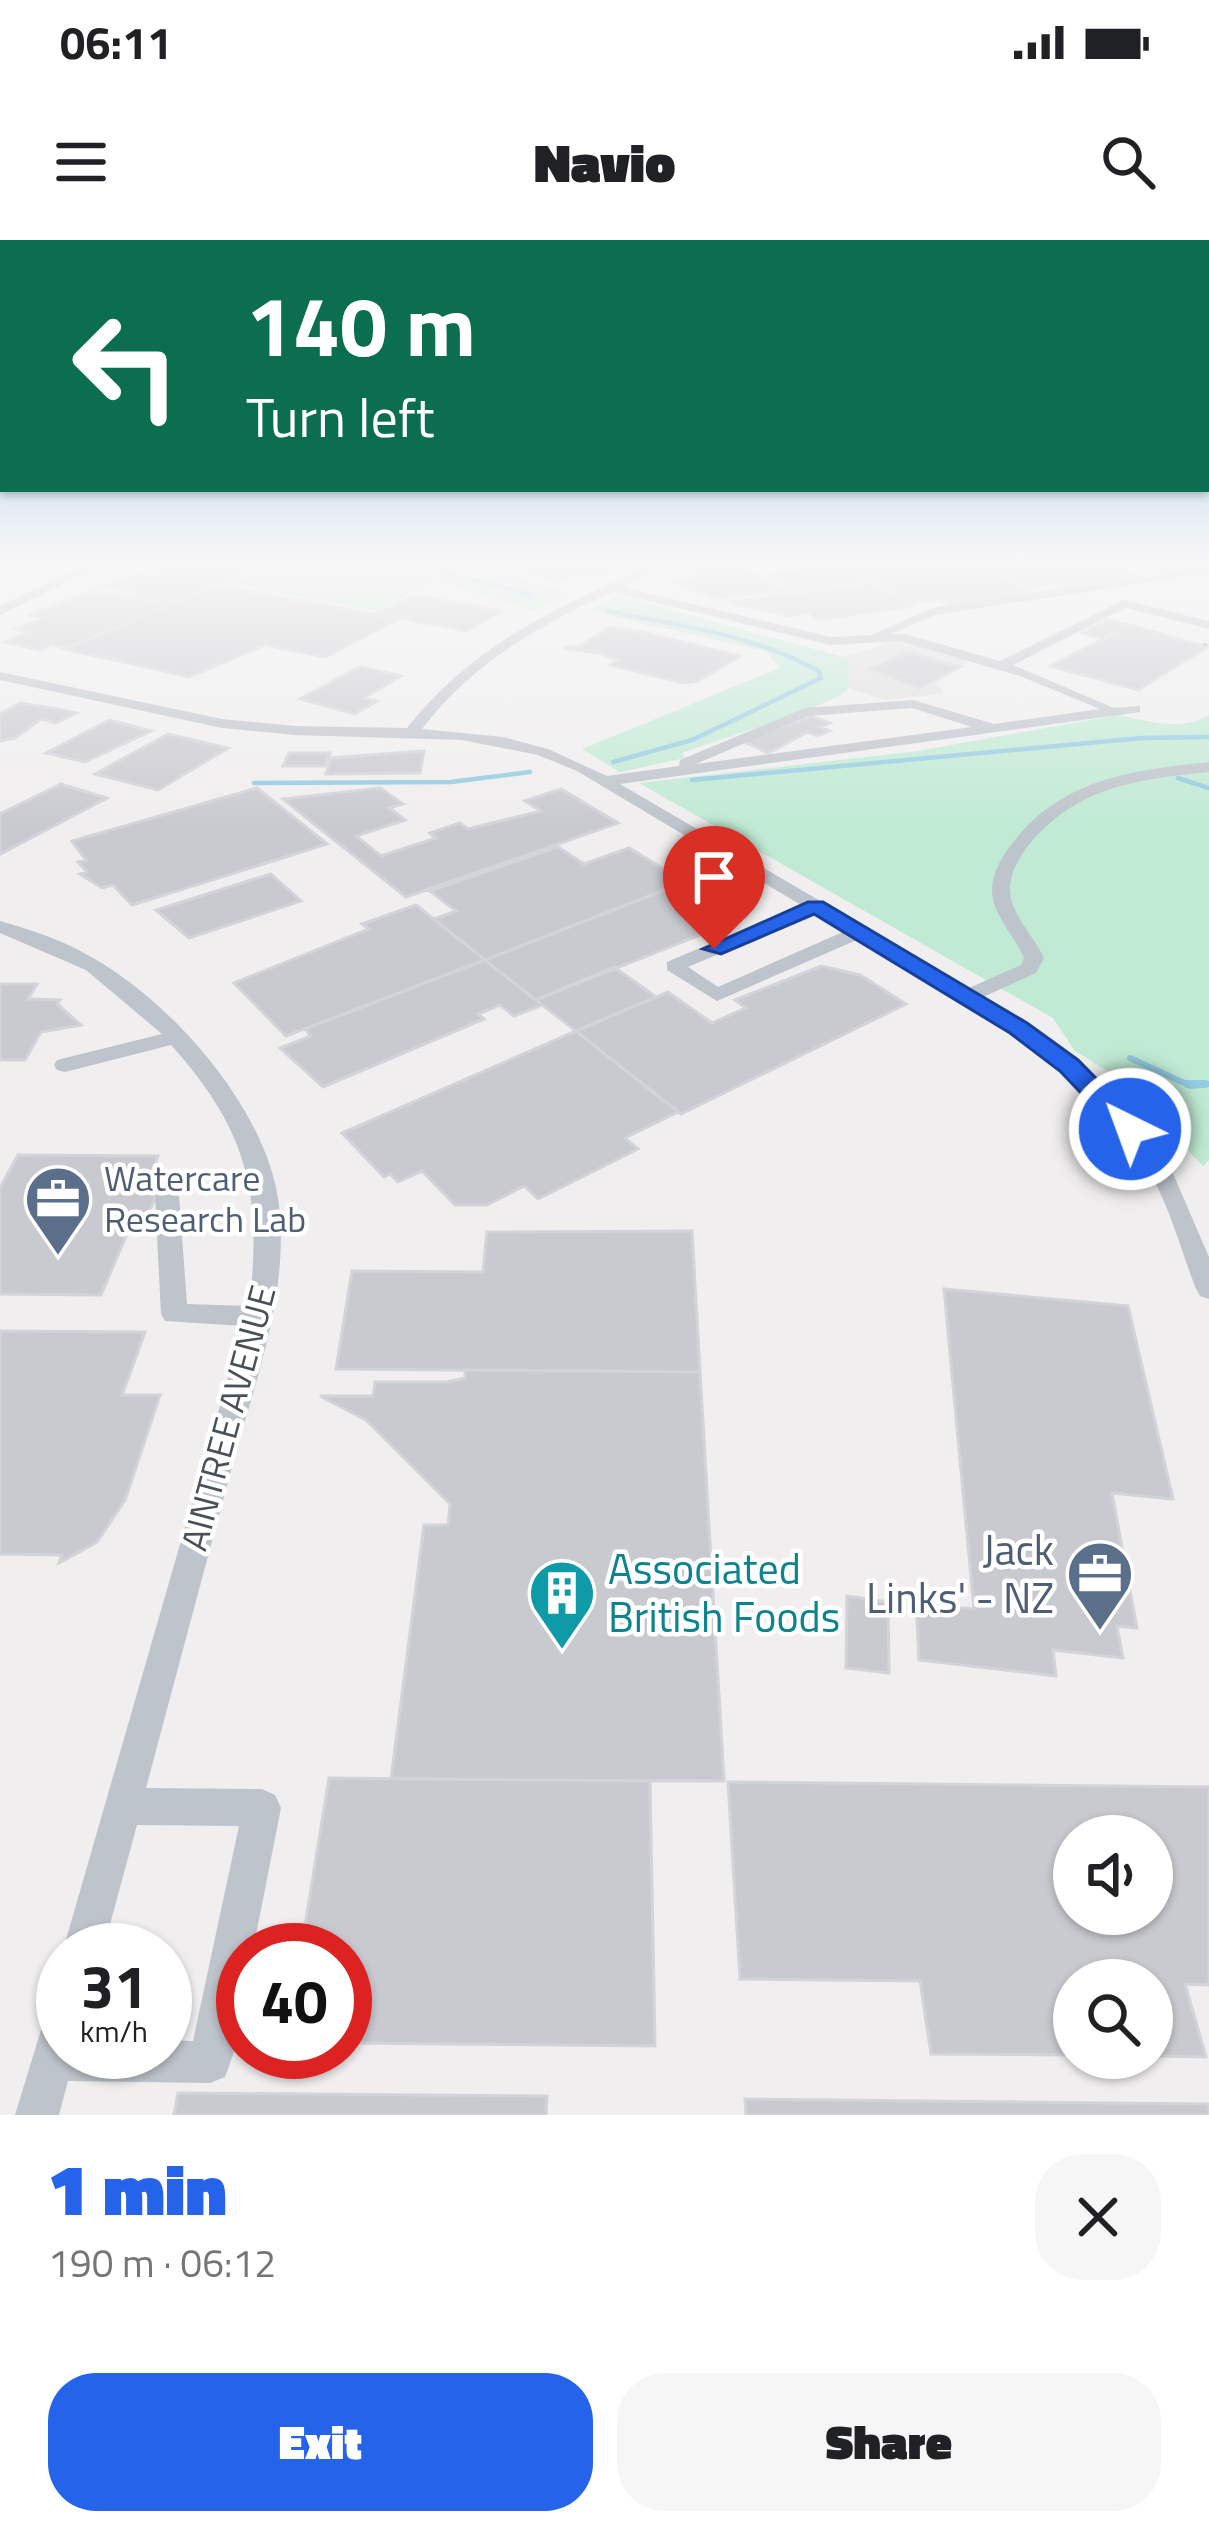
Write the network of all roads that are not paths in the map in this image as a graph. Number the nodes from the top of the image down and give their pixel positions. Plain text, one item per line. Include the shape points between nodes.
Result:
1 (491, 652) edge
2 (952, 652) edge
3 (1027, 652) edge
4 (1000, 665) junction
5 (0, 676) edge
6 (445, 696) junction
7 (1114, 709) junction
8 (1135, 709) dead end
9 (993, 729) junction
10 (412, 732) junction
11 (446, 734) junction
12 (1209, 767) edge
13 (642, 776) junction
14 (604, 781) junction
15 (815, 906) junction
16 (0, 927) edge
17 (860, 932) junction
18 (968, 996) junction
19 (173, 1038) junction
20 (65, 1065) dead end
21 (167, 1196) dead end
22 (1209, 1289) edge
23 (260, 1316) junction
24 (123, 1806) junction
25 (90, 1923) edge
26 (192, 2060) edge
27 (47, 2079) edge
28 (37, 2115) edge

1 - 6 street
2 - 4 street
3 - 4 street
4 - 7 street
5 - 10 street via 228,724
6 - 10 street
6 - 11 street
7 - 8 street
7 - 9 street
9 - 13 street
9 - 13 street via 920,704 805,712
10 - 11 street
11 - 14 street via 530,748
12 - 18 street via 1111,779 1064,798 1018,845 1001,877 1007,914 1034,958 1029,969
13 - 14 street
14 - 15 street
15 - 17 street
15 - 17 street via 674,966 717,995
16 - 19 street, AINTREE AVENUE via 89,963
17 - 18 street
18 - 22 street via 1069,1065 1122,1118 1178,1202
19 - 20 street
19 - 23 street, AINTREE AVENUE via 228,1103 260,1166 271,1238
21 - 23 street via 173,1314
23 - 24 street, AINTREE AVENUE
24 - 25 street, AINTREE AVENUE
24 - 26 street via 262,1808 210,2062
27 - 28 street

